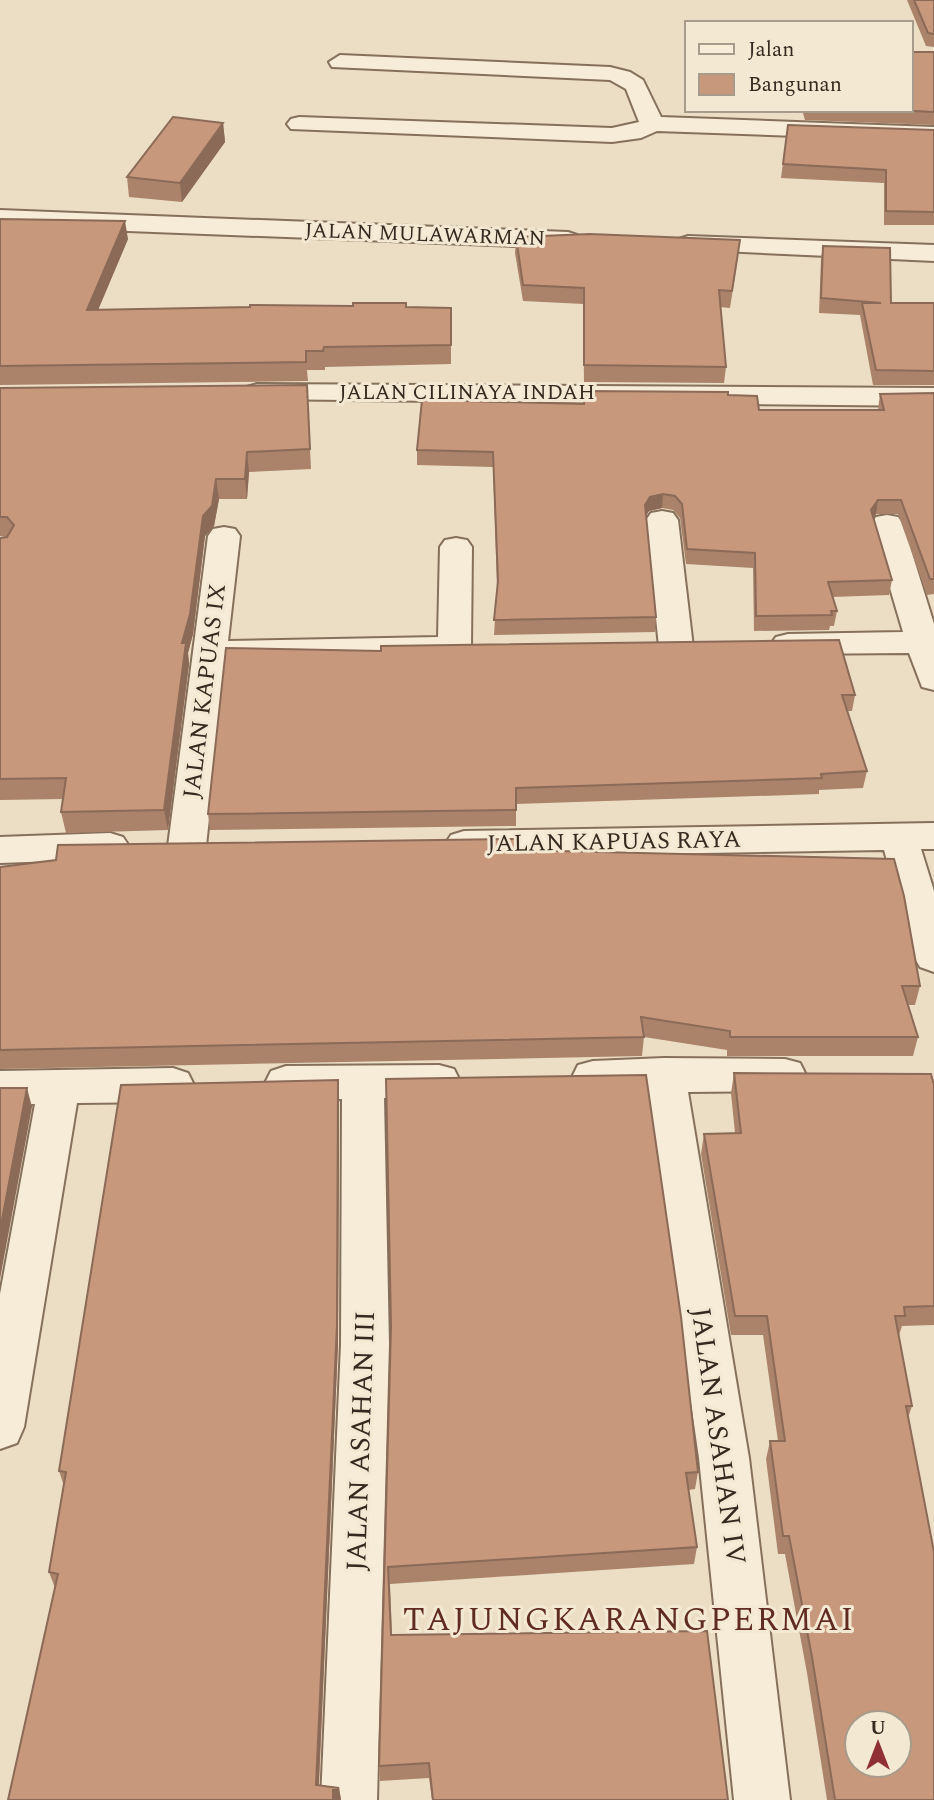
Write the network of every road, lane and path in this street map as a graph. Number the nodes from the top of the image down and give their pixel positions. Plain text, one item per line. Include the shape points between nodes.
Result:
1 (340, 62) dead end
2 (299, 124) dead end
3 (652, 124) junction
4 (934, 134) edge
5 (0, 218) edge
6 (594, 241) edge
7 (663, 243) edge
8 (934, 253) edge
9 (232, 393) edge
10 (934, 397) edge
11 (662, 520) dead end
12 (887, 524) dead end
13 (224, 536) dead end
14 (456, 547) dead end
15 (922, 642) junction
16 (758, 645) edge
17 (677, 646) edge
18 (209, 652) junction
19 (934, 679) edge
20 (916, 836) edge
21 (432, 844) edge
22 (228, 845) edge
23 (187, 846) junction
24 (0, 850) edge
25 (934, 957) edge
26 (664, 1074) junction
27 (825, 1076) edge
28 (561, 1078) edge
29 (482, 1080) edge
30 (363, 1082) junction
31 (252, 1084) edge
32 (211, 1085) edge
33 (59, 1087) junction
34 (0, 1088) edge
35 (0, 1427) edge
36 (349, 1800) edge
37 (762, 1800) edge

1 - 3 street via 595,71 624,76 635,82
2 - 3 street via 612,135 641,131
3 - 4 street
5 - 6 street, JALAN MULAWARMAN
7 - 8 street
9 - 10 street, JALAN CILINAYA INDAH
11 - 17 street
12 - 15 street
13 - 18 street, JALAN KAPUAS IX
14 - 18 street via 467,647
15 - 16 street
15 - 19 street
18 - 23 street, JALAN KAPUAS IX
20 - 21 street, JALAN KAPUAS RAYA
20 - 25 street
22 - 23 street
23 - 24 street
26 - 27 street
26 - 28 street
26 - 37 street, JALAN ASAHAN IV via 724,1458
29 - 30 street
30 - 31 street
30 - 36 street, JALAN ASAHAN III via 365,1344
32 - 33 street
33 - 34 street
33 - 35 street

